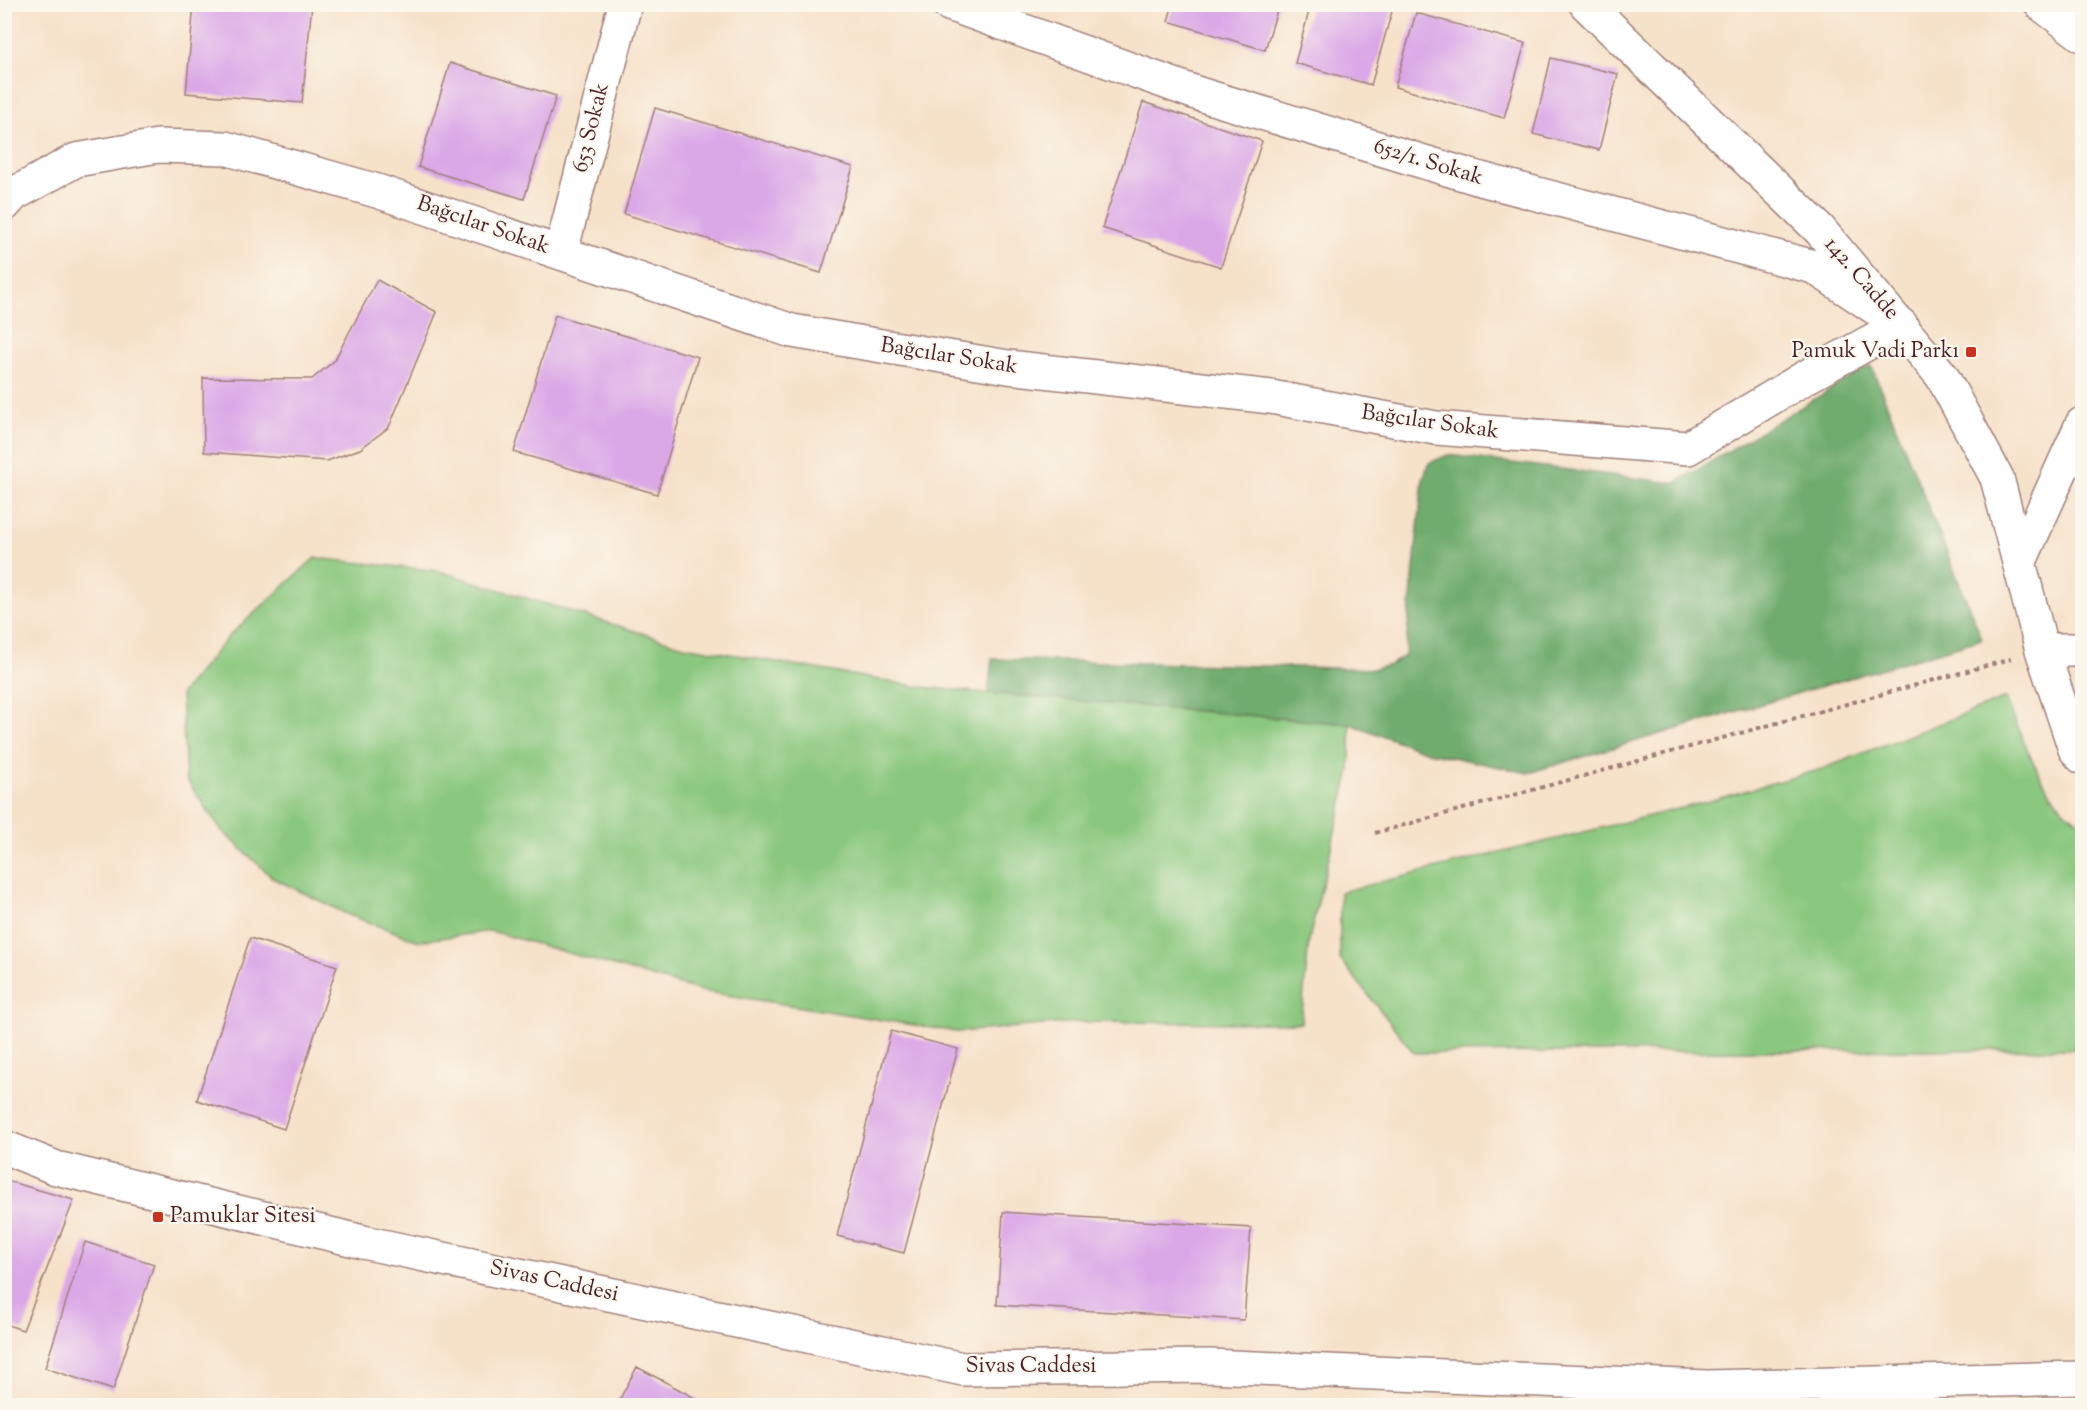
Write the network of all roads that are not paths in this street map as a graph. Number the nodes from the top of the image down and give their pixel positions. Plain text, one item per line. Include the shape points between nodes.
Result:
1 (625, 4) edge
2 (949, 4) edge
3 (1586, 4) edge
4 (2041, 4) edge
5 (2082, 35) edge
6 (8, 198) edge
7 (561, 252) junction
8 (1901, 325) junction
9 (2082, 424) edge
10 (2020, 561) junction
11 (2042, 650) junction
12 (2082, 650) edge
13 (2082, 757) edge
14 (4, 1147) edge
15 (2082, 1378) edge

1 - 7 street, 653 Sokak
2 - 8 street, 652/1. Sokak via 1199,94 1477,178 1814,267
3 - 8 street, 142. Cadde via 1820,230
4 - 5 street
6 - 7 street, Bağcılar Sokak via 76,160 158,146 225,148 377,190
7 - 8 street, Bağcılar Sokak via 792,331 1008,367 1271,397 1436,428 1688,448
8 - 10 street, 142. Cadde via 1942,376 1996,478
9 - 10 street
10 - 11 street, 142. Cadde
11 - 12 street
11 - 13 street, 142. Cadde via 2075,749
14 - 15 street, Sivas Caddesi via 56,1168 363,1242 963,1369 1209,1366 1707,1387

